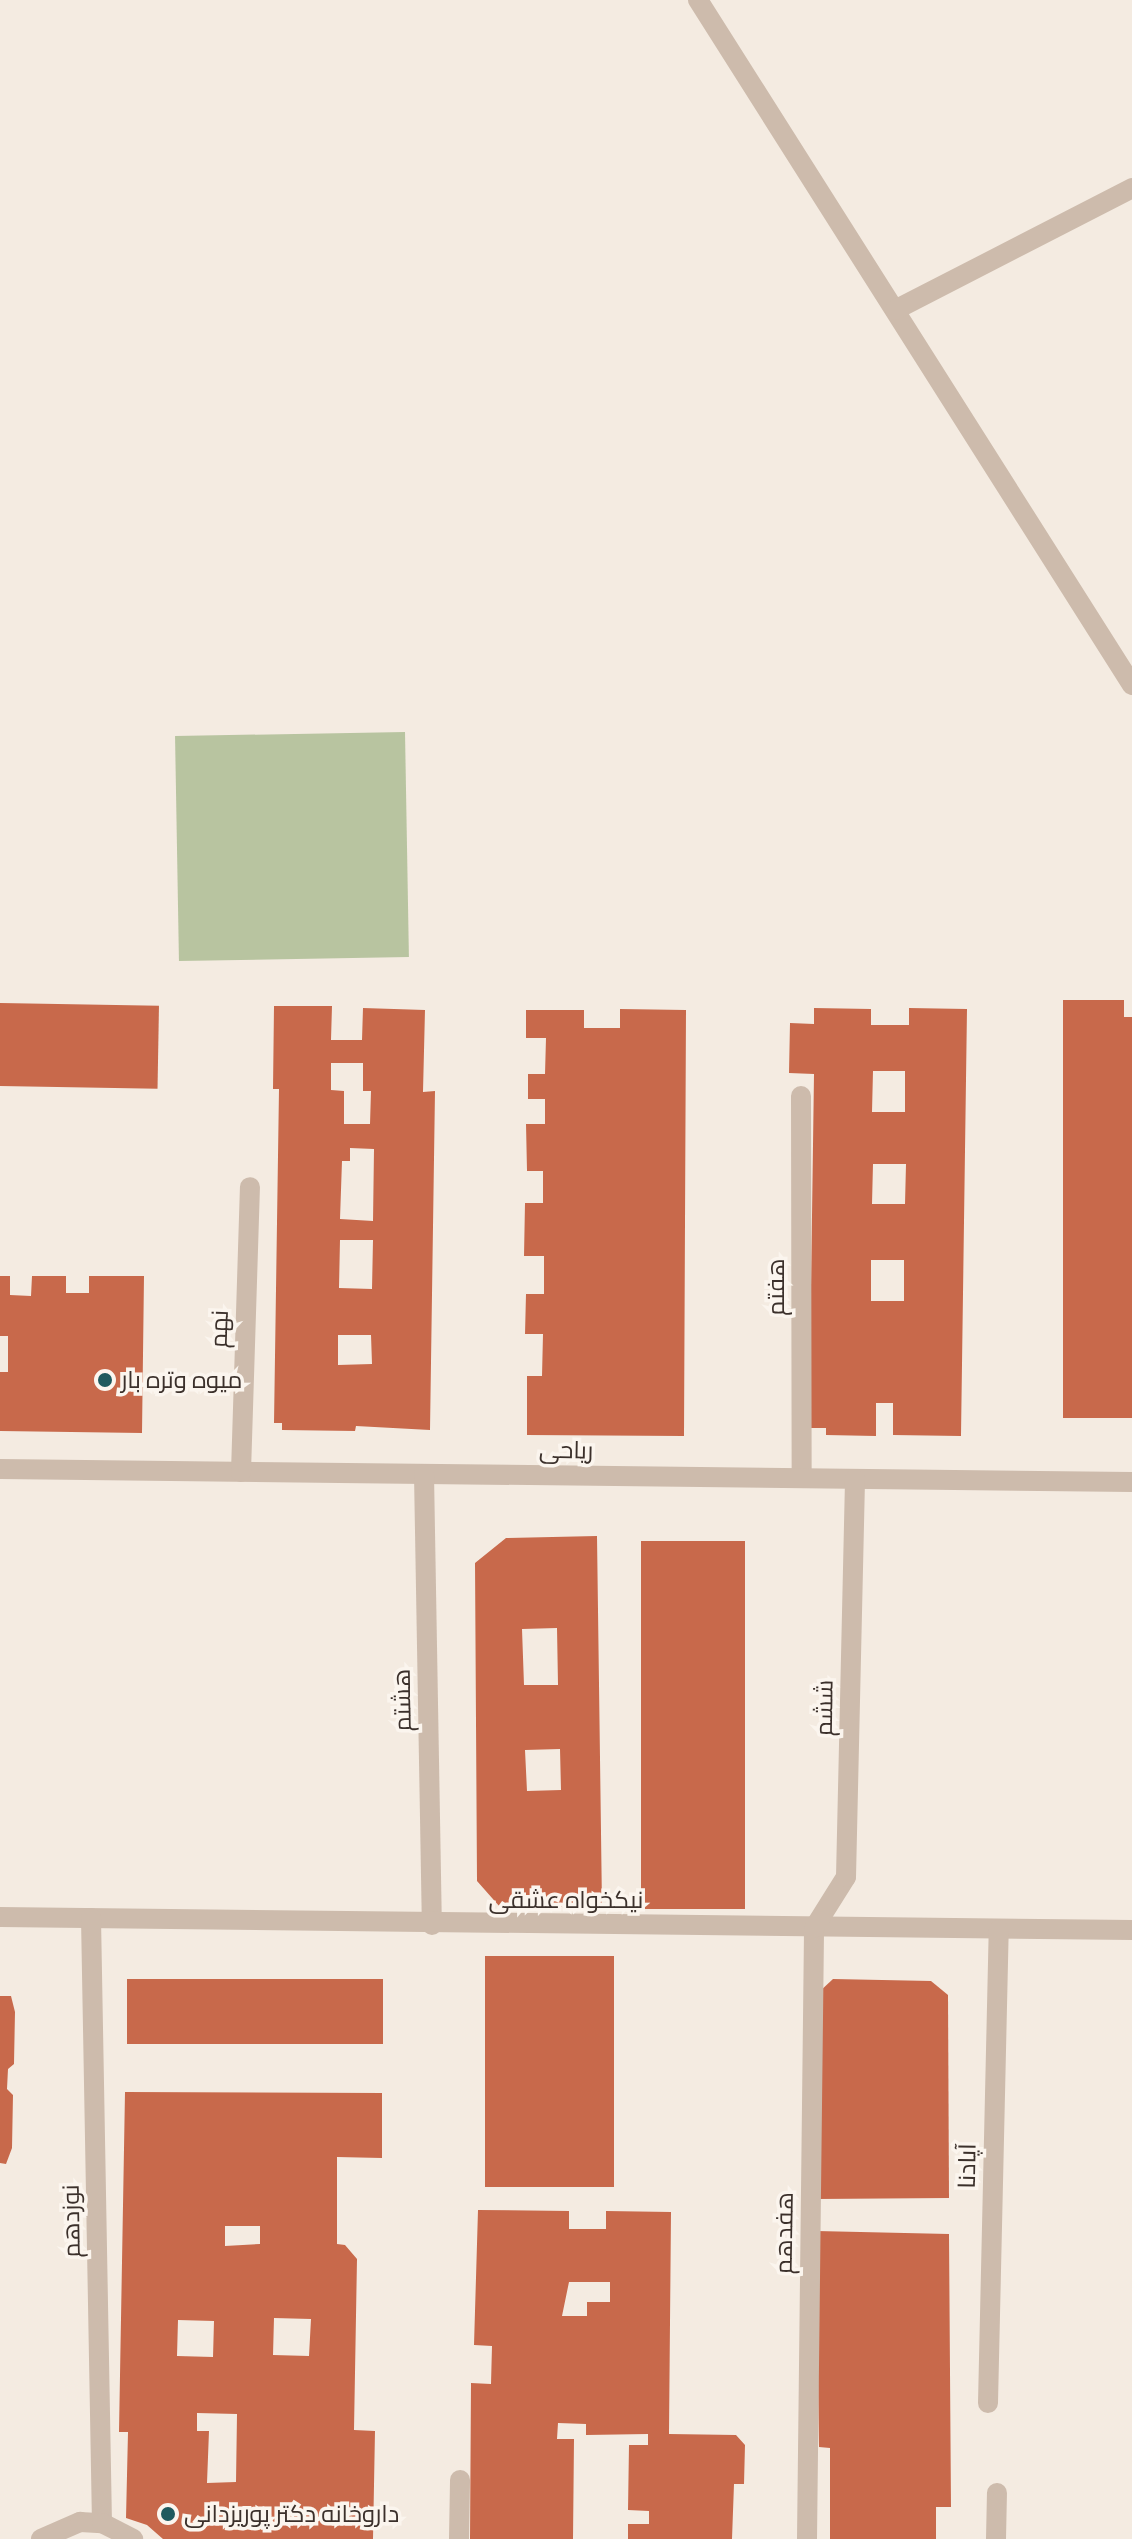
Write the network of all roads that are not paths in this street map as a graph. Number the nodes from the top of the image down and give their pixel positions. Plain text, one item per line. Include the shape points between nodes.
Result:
1 (698, 0) edge
2 (1132, 188) edge
3 (895, 310) junction
4 (1132, 685) edge
5 (801, 1096) dead end
6 (250, 1187) dead end
7 (0, 1469) edge
8 (241, 1472) junction
9 (424, 1474) junction
10 (802, 1478) junction
11 (855, 1479) junction
12 (1132, 1482) edge
13 (0, 1917) edge
14 (91, 1918) junction
15 (432, 1925) junction
16 (814, 1928) junction
17 (999, 1930) junction
18 (1132, 1930) edge
19 (988, 2403) dead end
20 (460, 2480) dead end
21 (997, 2493) dead end
22 (102, 2523) junction
23 (41, 2539) edge
24 (133, 2539) edge
25 (459, 2539) edge
26 (807, 2539) edge
27 (996, 2539) edge

1 - 3 street
2 - 3 street
3 - 4 street
5 - 10 street, هفتم
6 - 8 street, نهم
7 - 8 street, ریاحی
8 - 9 street, ریاحی
9 - 10 street, ریاحی
9 - 15 street, هشتم
10 - 11 street, ریاحی
11 - 12 street, ریاحی
11 - 16 street, ششم via 846,1877
13 - 14 street, نیکخواه عشقی
14 - 15 street, نیکخواه عشقی
14 - 22 street, نوزدهم
15 - 16 street, نیکخواه عشقی
16 - 17 street, نیکخواه عشقی
16 - 26 street, هفدهم
17 - 18 street, نیکخواه عشقی
17 - 19 street, آپادنا
20 - 25 street
21 - 27 street
22 - 23 street via 80,2522
22 - 24 street

